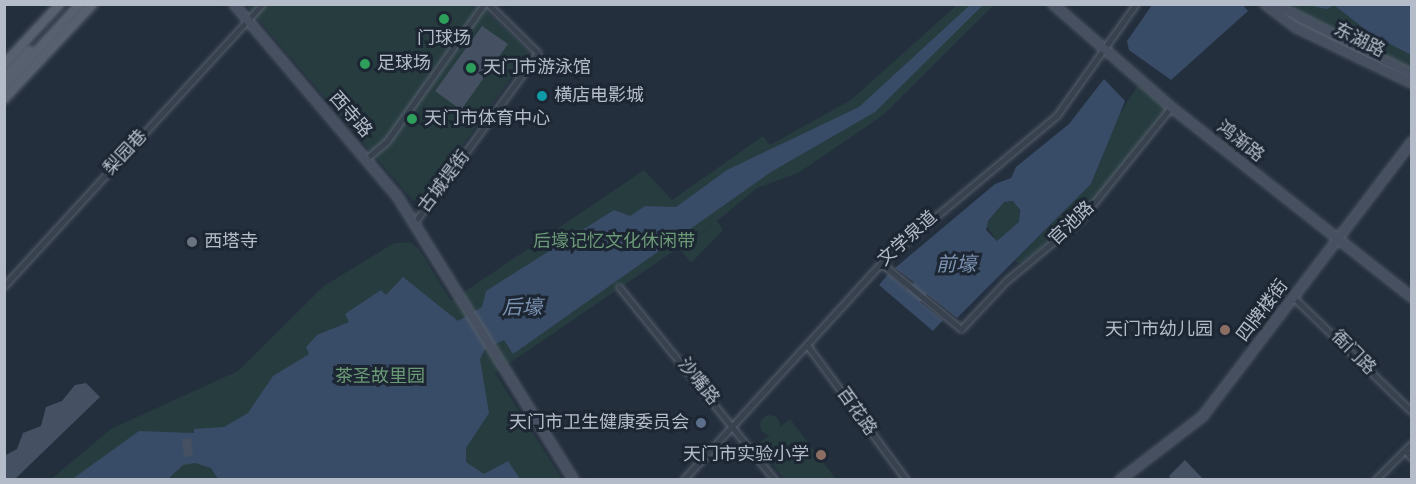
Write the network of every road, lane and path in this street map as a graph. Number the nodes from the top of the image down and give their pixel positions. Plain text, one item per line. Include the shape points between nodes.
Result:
1 (60, 4) edge
2 (72, 4) edge
3 (80, 4) edge
4 (93, 4) edge
5 (234, 4) edge
6 (262, 4) edge
7 (486, 4) edge
8 (1053, 4) edge
9 (1136, 4) edge
10 (1266, 4) edge
11 (1274, 4) edge
12 (248, 21) junction
13 (1104, 50) junction
14 (4, 64) edge
15 (1412, 74) edge
16 (4, 78) edge
17 (1412, 83) edge
18 (4, 86) edge
19 (4, 99) edge
20 (1171, 107) junction
21 (1412, 142) edge
22 (367, 158) junction
23 (414, 223) junction
24 (1337, 238) junction
25 (880, 263) junction
26 (4, 286) edge
27 (619, 287) dead end
28 (1293, 297) junction
29 (1412, 297) edge
30 (807, 345) junction
31 (1412, 412) edge
32 (734, 426) junction
33 (1412, 443) edge
34 (1405, 450) junction
35 (1412, 458) edge
36 (574, 480) edge
37 (684, 480) edge
38 (775, 480) edge
39 (906, 480) edge
40 (1120, 480) edge
41 (1376, 480) edge

1 - 14 main road
2 - 16 main road
3 - 18 main road
4 - 19 main road
5 - 12 street, 西寺路
6 - 12 street, 梨园巷
7 - 22 street via 387,141
7 - 23 street, 古城堤街 via 538,53
8 - 13 street, 鸿渐路
9 - 13 street, 文学泉道
10 - 17 street, 东湖路 via 1297,27
11 - 15 street, 东湖路
12 - 22 street, 西寺路
12 - 26 street, 梨园巷
13 - 20 street, 鸿渐路
13 - 25 street, 文学泉道 via 1057,115
20 - 24 street, 鸿渐路
20 - 25 street, 官池路 via 1081,219 1006,281 961,329
21 - 24 street, 四牌楼街
22 - 23 street, 西寺路
23 - 36 street, 西寺路
24 - 28 street, 四牌楼街
24 - 29 street, 鸿渐路
25 - 30 street, 文学泉道
27 - 32 street, 沙嘴路
28 - 31 street, 衙门路
28 - 40 street, 四牌楼街 via 1203,416
30 - 32 street, 文学泉道
30 - 39 street, 百花路
32 - 37 street, 文学泉道
32 - 38 street, 沙嘴路
33 - 34 street
34 - 35 street
34 - 41 street

